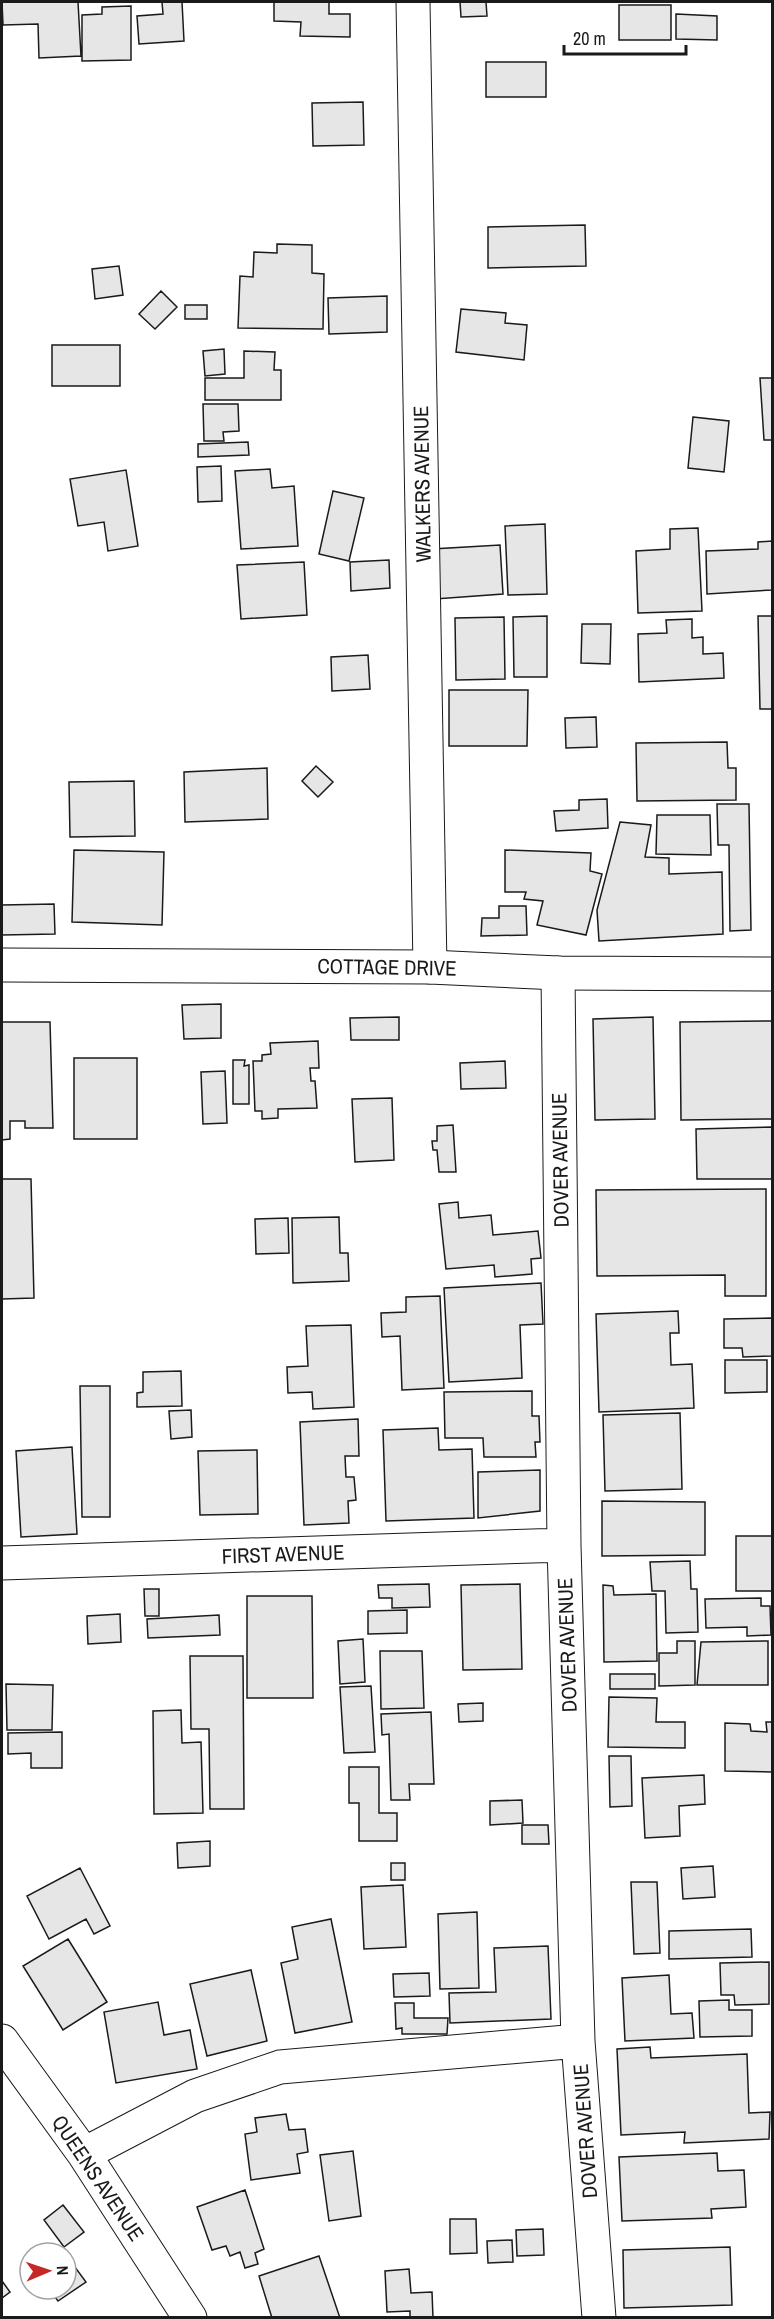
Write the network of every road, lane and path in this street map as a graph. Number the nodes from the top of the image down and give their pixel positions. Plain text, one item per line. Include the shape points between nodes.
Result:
1 (413, 2) edge
2 (2, 964) edge
3 (430, 967) junction
4 (558, 973) junction
5 (772, 974) edge
6 (564, 1545) junction
7 (2, 1563) edge
8 (2, 2041) edge
9 (578, 2041) junction
10 (84, 2154) junction
11 (190, 2318) edge
12 (599, 2318) edge

1 - 3 street, WALKERS AVENUE
2 - 3 street, COTTAGE DRIVE
3 - 4 street, COTTAGE DRIVE
4 - 5 street, COTTAGE DRIVE
4 - 6 street, DOVER AVENUE
6 - 7 street, FIRST AVENUE
6 - 9 street, DOVER AVENUE
8 - 10 street, QUEENS AVENUE
9 - 10 street via 280,2067 195,2096
9 - 12 street, DOVER AVENUE
10 - 11 street, QUEENS AVENUE

